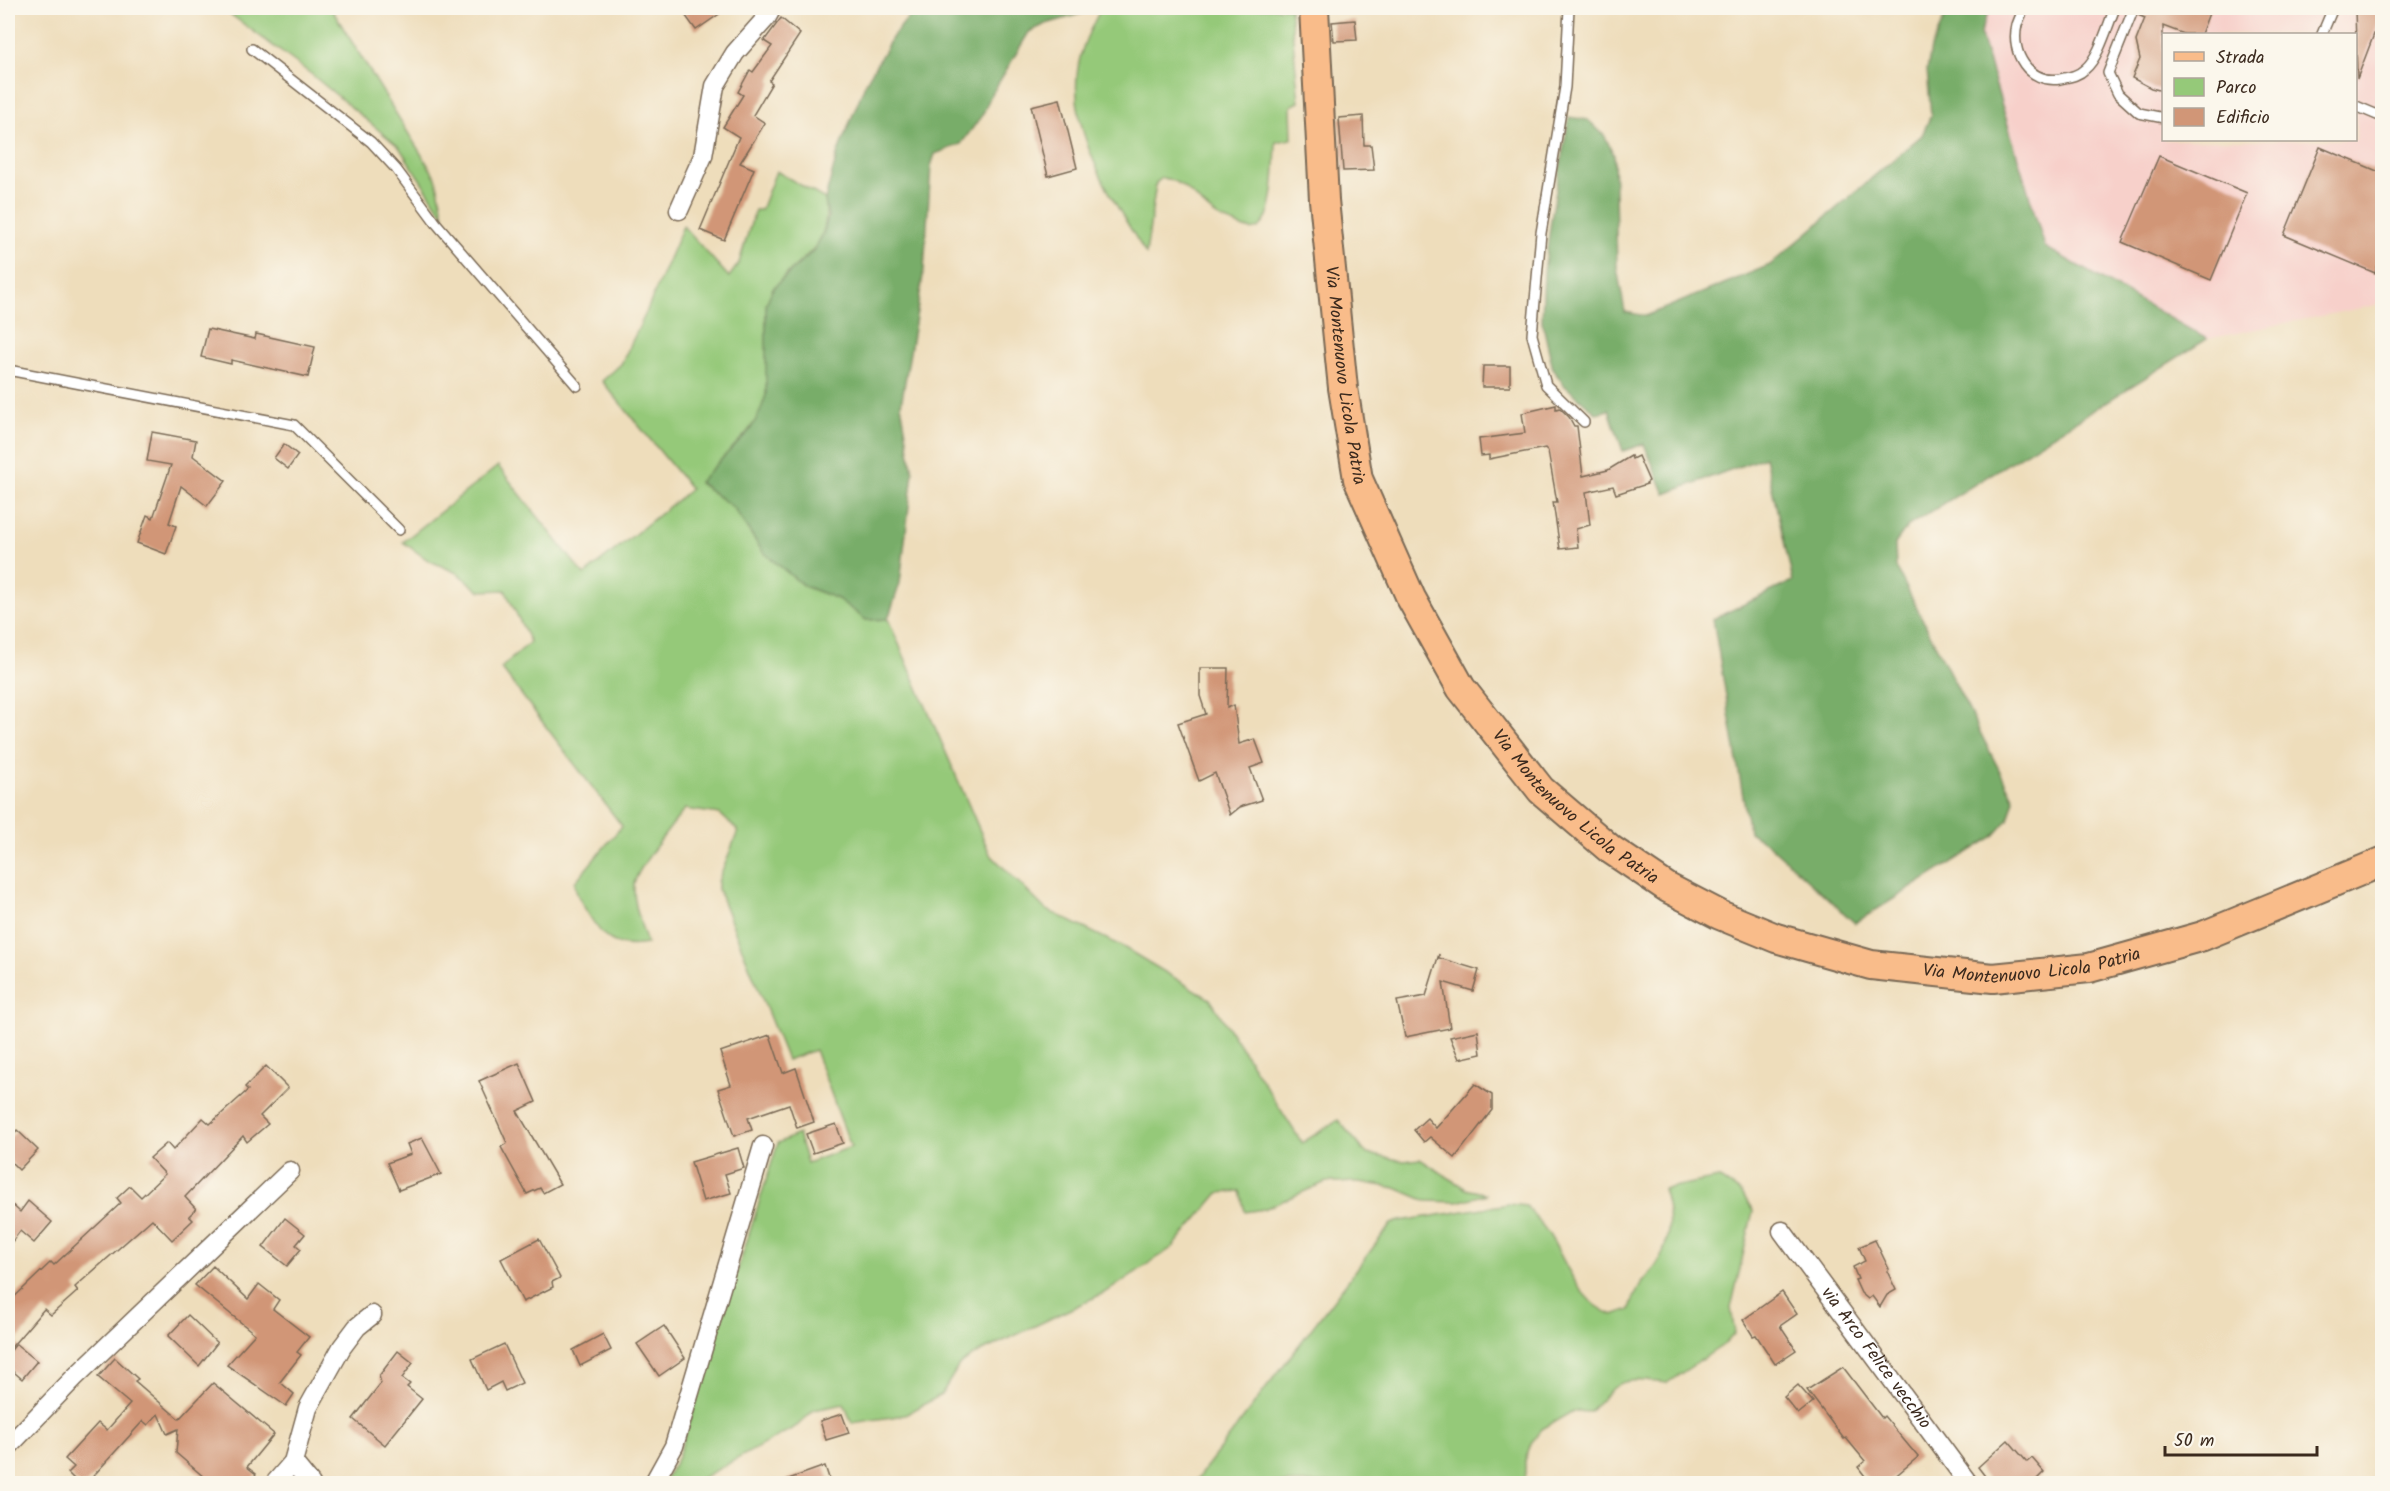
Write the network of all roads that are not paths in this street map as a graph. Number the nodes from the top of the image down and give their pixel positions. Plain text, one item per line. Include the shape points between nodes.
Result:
1 (772, 8) edge
2 (1314, 8) edge
3 (1569, 8) edge
4 (2024, 8) edge
5 (2115, 8) edge
6 (2134, 8) edge
7 (2333, 8) edge
8 (2322, 33) edge
9 (252, 49) dead end
10 (2357, 107) edge
11 (2382, 117) edge
12 (2162, 118) edge
13 (679, 210) dead end
14 (8, 370) edge
15 (577, 386) dead end
16 (1584, 422) dead end
17 (399, 530) dead end
18 (2382, 862) edge
19 (764, 1146) dead end
20 (290, 1171) dead end
21 (1782, 1231) dead end
22 (372, 1315) dead end
23 (8, 1447) edge
24 (293, 1462) junction
25 (274, 1484) edge
26 (311, 1484) edge
27 (653, 1484) edge
28 (1969, 1484) edge

1 - 13 street via 735,53 716,86 703,156
2 - 18 main road, Via Montenuovo Licola Patria via 1324,200 1343,388 1358,480 1411,598 1461,688 1541,790 1610,849 1668,888 1776,938 1871,965 1993,978 2089,968 2203,936
3 - 16 lane via 1565,87 1541,233 1532,334 1546,385
4 - 5 lane via 2017,26 2021,60 2031,73 2051,80 2075,76 2086,69
6 - 12 lane via 2108,73 2118,94 2139,113
7 - 8 lane
9 - 15 lane via 371,142
10 - 11 lane
14 - 17 lane via 294,425
19 - 27 street via 674,1446
20 - 23 street via 74,1378
21 - 28 street, via Arco Felice vecchio
22 - 24 street via 357,1326 308,1408
24 - 25 street
24 - 26 street

